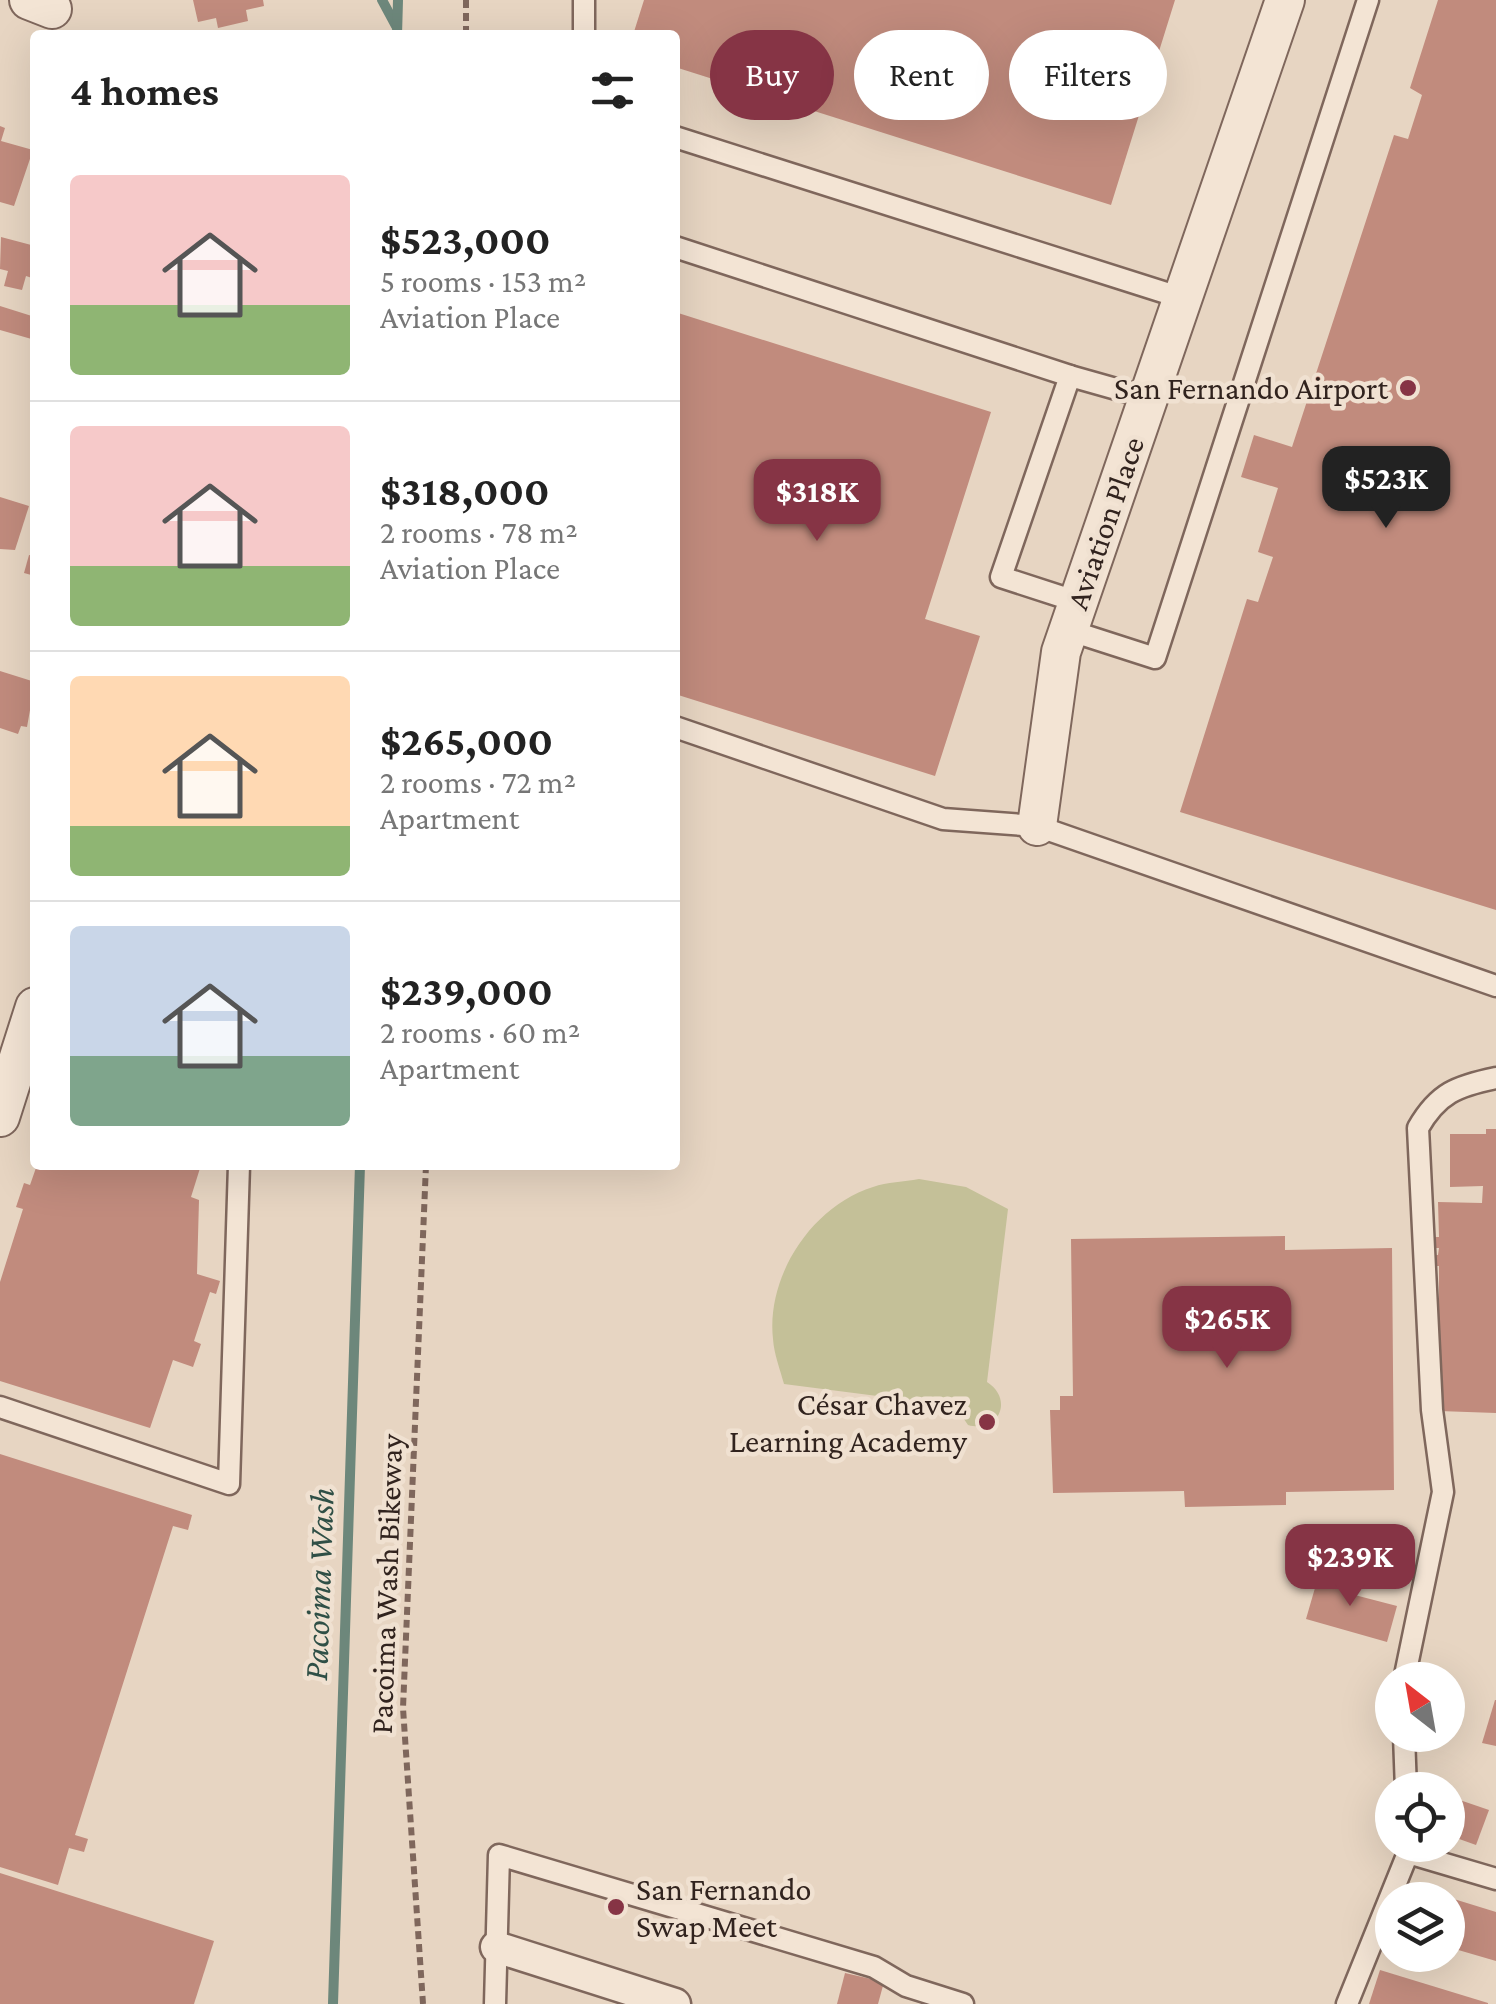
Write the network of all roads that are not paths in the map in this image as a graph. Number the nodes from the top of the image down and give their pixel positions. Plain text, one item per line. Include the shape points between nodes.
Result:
1 (584, 0) edge
2 (1285, 0) edge
3 (1368, 0) edge
4 (584, 30) edge
5 (680, 139) edge
6 (680, 249) edge
7 (1182, 298) junction
8 (1070, 376) junction
9 (1148, 398) junction
10 (1073, 616) junction
11 (680, 729) edge
12 (1037, 826) junction
13 (1496, 986) edge
14 (30, 1023) edge
15 (1496, 1078) edge
16 (0, 1117) edge
17 (239, 1170) edge
18 (0, 1407) edge
19 (1408, 1662) edge
20 (1403, 1862) edge
21 (1446, 1862) edge
22 (1496, 1879) edge
23 (496, 1947) junction
24 (495, 2004) edge
25 (674, 2004) edge
26 (963, 2004) edge
27 (1347, 2004) edge

1 - 4 lane
2 - 7 street, Aviation Place
3 - 10 lane via 1155,658
5 - 7 lane
6 - 8 lane
7 - 9 street, Aviation Place
8 - 9 lane
8 - 10 lane via 1001,577
9 - 10 street, Aviation Place
10 - 12 street, Aviation Place via 1061,652
11 - 12 lane via 943,819
12 - 13 lane
14 - 16 street
15 - 19 lane via 1434,1101 1418,1128 1432,1410 1444,1492
17 - 18 lane via 229,1484
20 - 27 lane
21 - 22 lane
23 - 24 lane
23 - 25 street
23 - 26 lane via 499,1855 874,1967 906,1986

